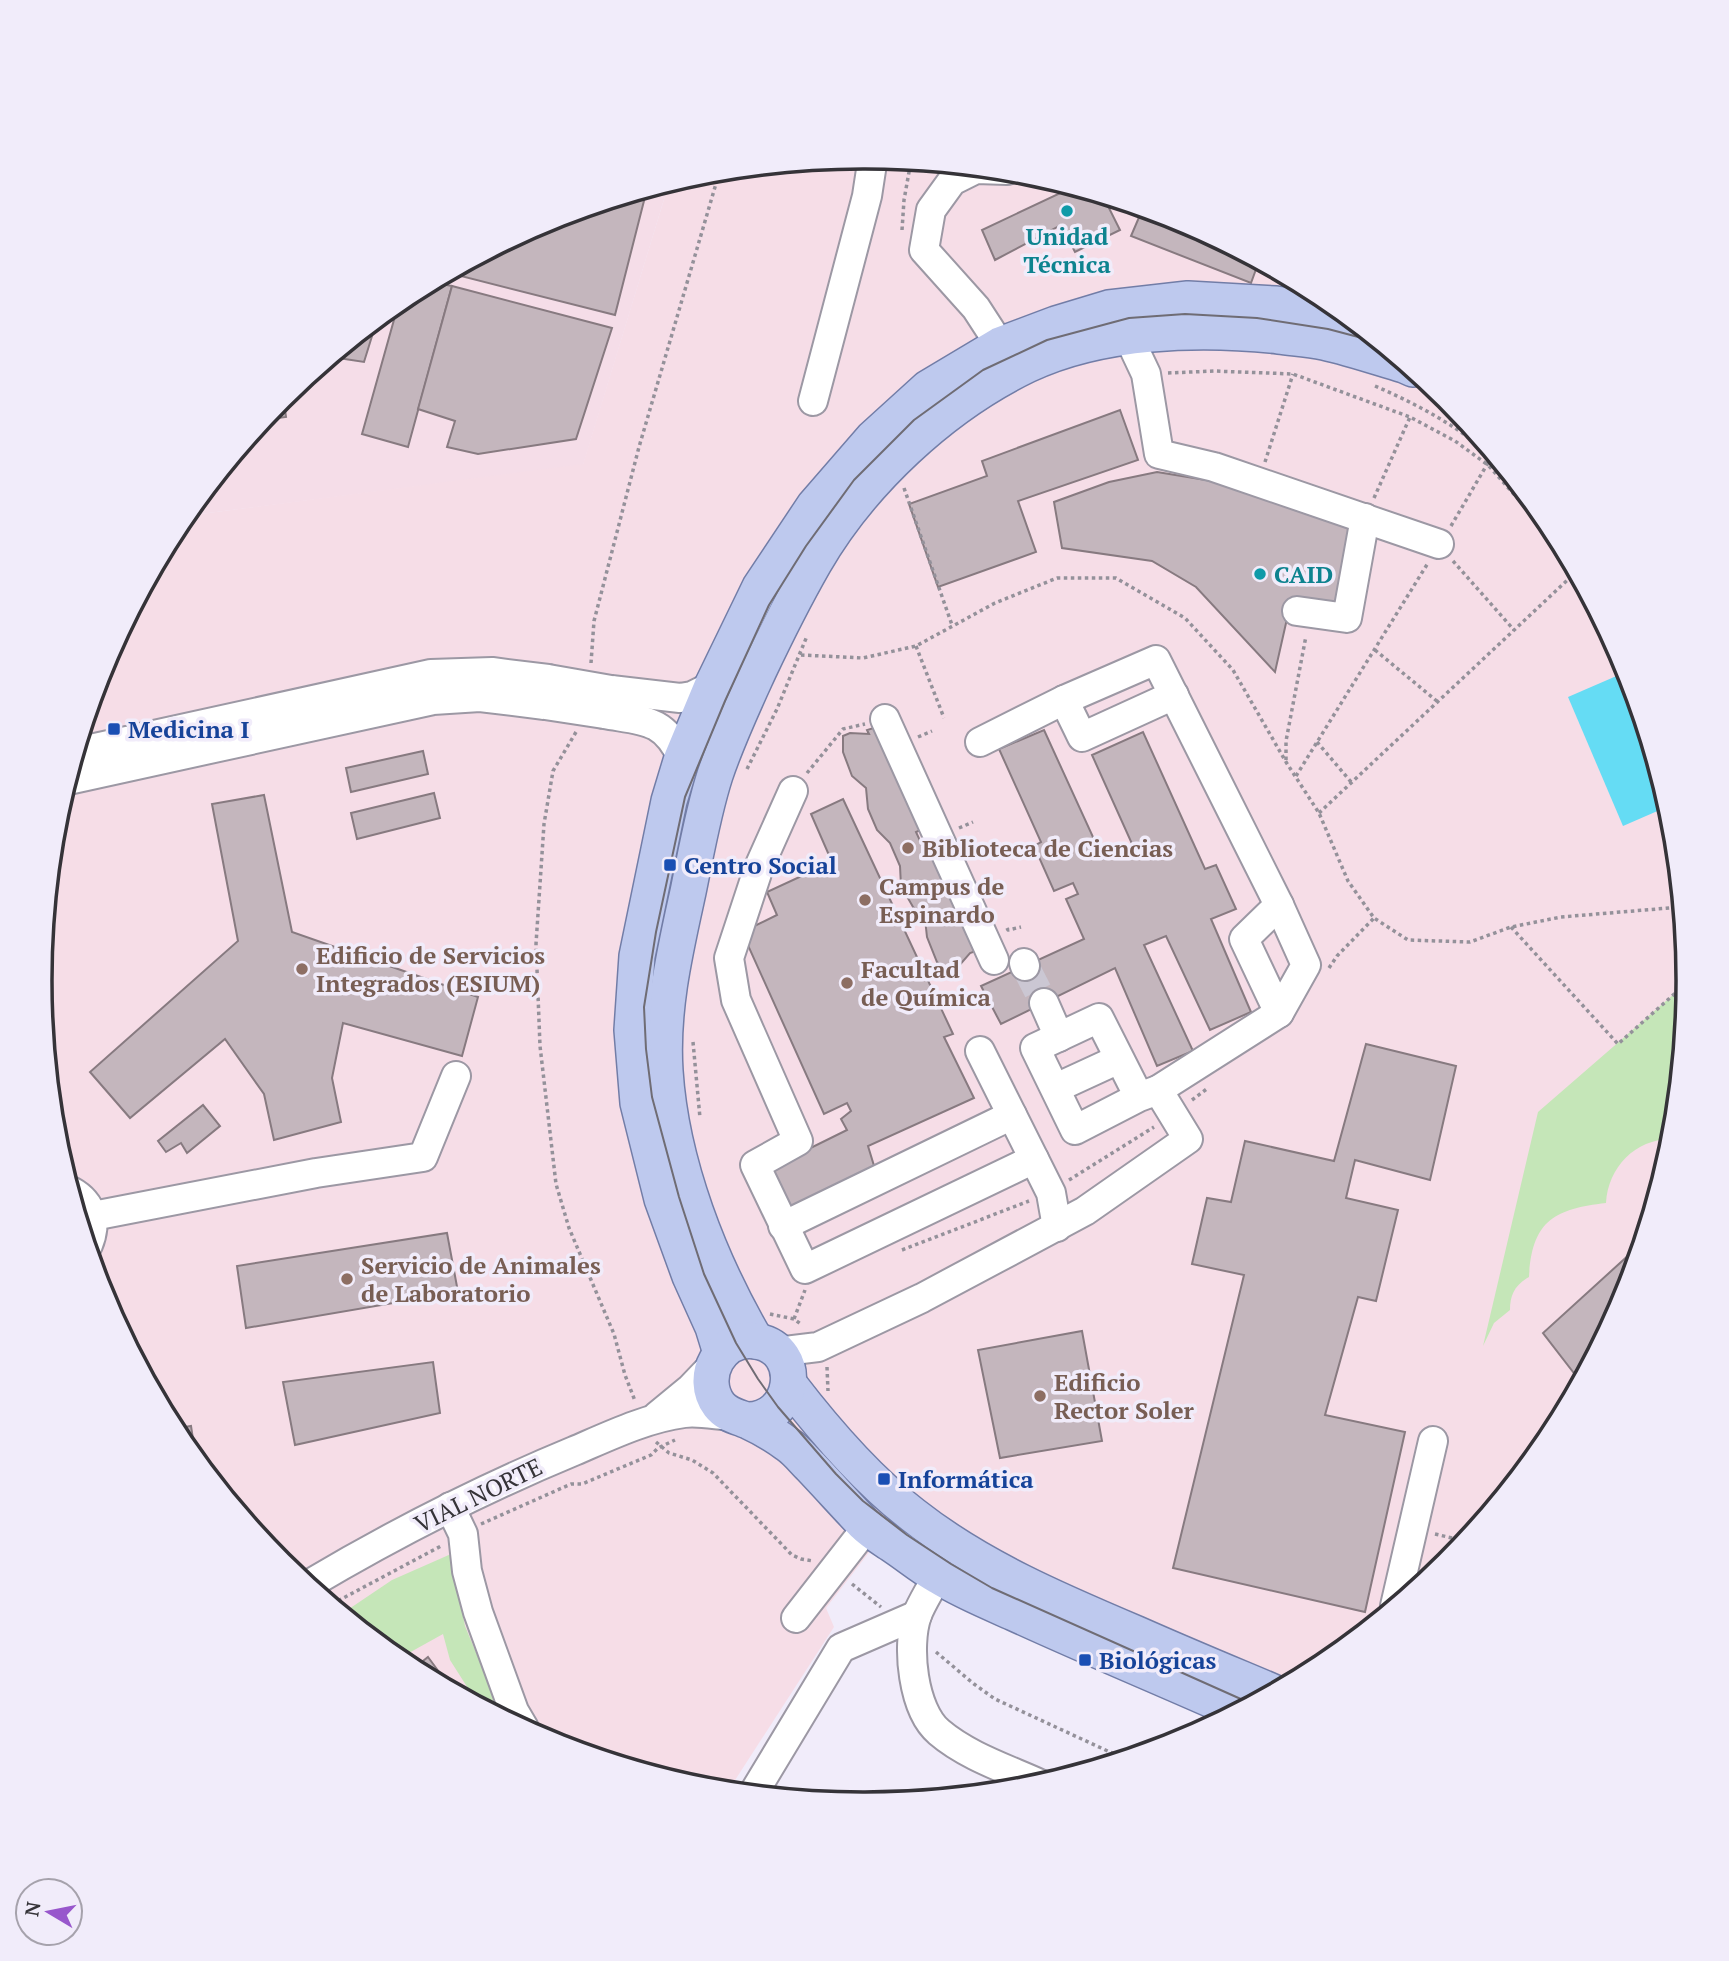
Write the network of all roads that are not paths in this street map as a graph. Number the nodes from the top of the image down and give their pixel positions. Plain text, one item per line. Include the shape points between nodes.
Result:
1 (871, 168) edge
2 (965, 175) edge
3 (1325, 312) edge
4 (1129, 338) junction
5 (1000, 345) junction
6 (1389, 361) edge
7 (813, 401) dead end
8 (1364, 518) junction
9 (1440, 544) road end
10 (1304, 612) road end
11 (712, 686) junction
12 (1174, 695) junction
13 (1064, 700) junction
14 (608, 702) junction
15 (886, 719) road end
16 (222, 733) junction
17 (980, 742) dead end
18 (86, 751) edge
19 (682, 758) junction
20 (78, 777) edge
21 (793, 791) road end
22 (1279, 905) junction
23 (994, 960) tunnel mouth
24 (1044, 1003) tunnel mouth
25 (1279, 1013) junction
26 (1059, 1037) junction
27 (980, 1051) dead end
28 (1119, 1059) junction
29 (456, 1076) dead end
30 (1056, 1088) junction
31 (1148, 1093) junction
32 (1012, 1115) junction
33 (1034, 1159) junction
34 (83, 1199) edge
35 (93, 1216) junction
36 (783, 1226) junction
37 (1056, 1227) junction
38 (93, 1232) edge
39 (717, 1359) junction
40 (778, 1363) junction
41 (654, 1418) junction
42 (738, 1418) junction
43 (1433, 1441) dead end
44 (450, 1507) junction
45 (867, 1527) junction
46 (937, 1576) junction
47 (317, 1580) edge
48 (1398, 1592) edge
49 (796, 1618) dead end
50 (916, 1624) junction
51 (1252, 1694) edge
52 (516, 1714) edge
53 (1024, 1777) edge
54 (758, 1786) edge

1 - 7 street
2 - 5 street via 952,181 931,211 924,250 976,308
3 - 5 main road via 1188,299 1109,308
4 - 6 main road via 1174,331 1240,331 1321,341
4 - 8 street via 1146,374 1159,454 1214,467
4 - 40 main road via 1075,347 1027,366 945,415 859,499 816,560 771,646 714,777 673,960 666,1007 665,1072 677,1150 695,1208 717,1263
5 - 11 main road via 928,388 873,438 814,506 760,587
8 - 9 street
8 - 10 street via 1347,618
11 - 14 street via 680,698
11 - 19 main road
12 - 13 street via 1156,660
12 - 13 street via 1082,737
12 - 22 street
13 - 17 street
14 - 16 street, bridge via 546,692 492,672 431,674
14 - 19 street via 667,733
15 - 23 street
16 - 18 street
16 - 20 street
19 - 39 main road via 637,956 632,1030 638,1104 662,1199 713,1326
21 - 36 street via 759,867 729,958 736,1000 798,1141 755,1165
22 - 25 street via 1306,965
22 - 25 street via 1244,939
24 - 26 street
25 - 31 street
26 - 28 street via 1099,1018
26 - 30 street via 1035,1048
27 - 32 street
28 - 30 street
28 - 31 street
29 - 35 street via 423,1157
30 - 31 street via 1075,1130
31 - 37 street via 1188,1139
32 - 33 street
32 - 36 street
33 - 36 street via 805,1269
33 - 37 street via 1051,1193
34 - 35 street
35 - 38 street
37 - 40 street via 922,1298
39 - 40 main road via 736,1343
39 - 41 street, VIAL NORTE
39 - 42 main road via 710,1382 713,1395 720,1407
40 - 42 main road via 783,1401 760,1419
40 - 51 main road via 815,1418 872,1478 954,1544
41 - 42 street, VIAL NORTE via 687,1412
41 - 44 street, VIAL NORTE
42 - 45 main road via 788,1444
43 - 48 street
44 - 47 street, VIAL NORTE
44 - 52 street via 463,1534 478,1612
45 - 46 main road
45 - 49 street
46 - 50 street
46 - 51 main road via 1060,1635
50 - 53 street via 911,1655 914,1680 936,1730 956,1745
50 - 54 street via 841,1648

